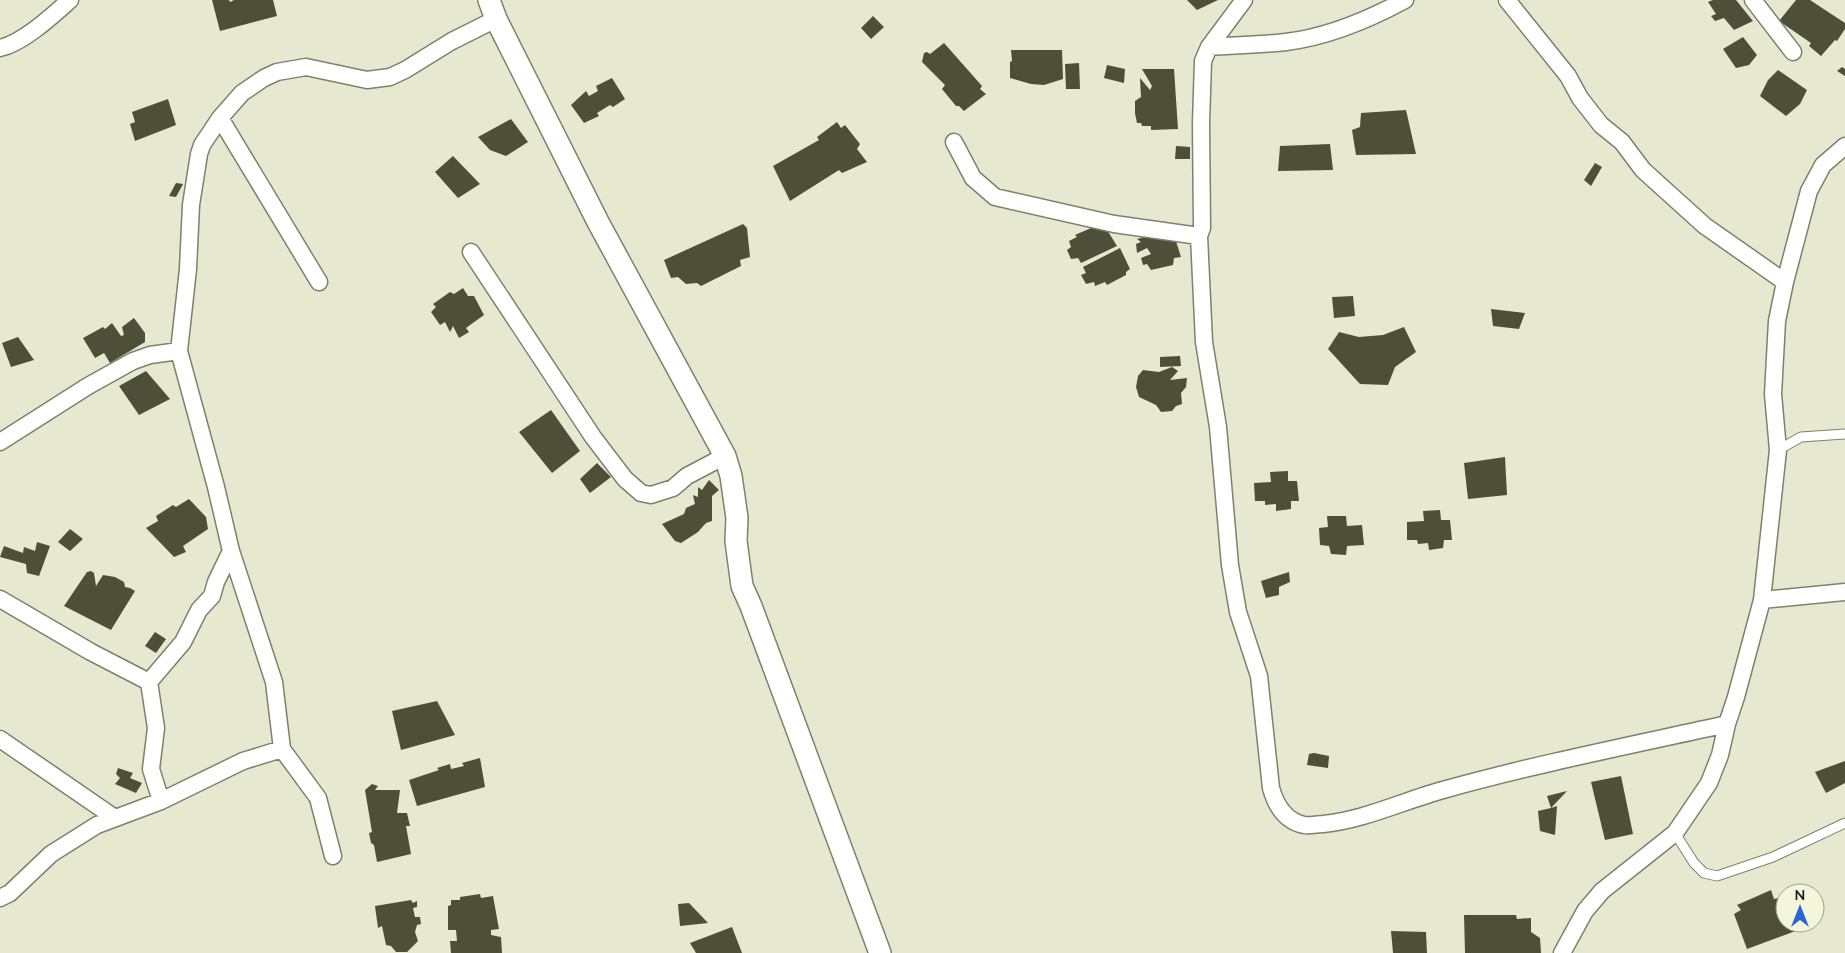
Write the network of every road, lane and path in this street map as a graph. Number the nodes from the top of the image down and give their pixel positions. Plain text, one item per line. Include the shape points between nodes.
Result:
1 (70, 0) edge
2 (1244, 0) edge
3 (1405, 0) edge
4 (1507, 0) edge
5 (1753, 0) edge
6 (493, 9) edge
7 (1209, 46) junction
8 (0, 48) edge
9 (1793, 52) dead end
10 (220, 118) junction
11 (954, 142) dead end
12 (1845, 146) edge
13 (1199, 236) junction
14 (471, 252) dead end
15 (319, 282) dead end
16 (1785, 282) junction
17 (179, 350) junction
18 (1845, 434) edge
19 (0, 442) edge
20 (1778, 450) junction
21 (726, 456) junction
22 (231, 551) junction
23 (1845, 592) edge
24 (0, 599) edge
25 (1762, 600) junction
26 (149, 682) junction
27 (1727, 724) junction
28 (0, 739) edge
29 (282, 749) junction
30 (161, 802) junction
31 (115, 818) junction
32 (1845, 823) edge
33 (1675, 833) junction
34 (333, 856) dead end
35 (0, 898) edge
36 (880, 953) edge
37 (1562, 953) edge

1 - 8 street via 33,31
2 - 7 street
3 - 7 street via 1359,23 1288,42
4 - 16 street via 1568,76 1601,125 1622,142 1643,170 1705,226
5 - 9 street
6 - 10 street via 452,41 390,77 366,80 306,67 277,72 242,93
6 - 21 street via 598,222
7 - 13 street via 1203,61 1202,77 1202,228
10 - 15 street
10 - 17 street via 202,145 196,171 190,205 188,269
11 - 13 street via 973,178 995,197 1114,224
12 - 16 street via 1823,165 1809,192
13 - 27 street via 1204,342 1218,427 1230,566 1238,612 1259,676 1271,788 1283,813 1306,826 1336,822 1443,790
14 - 21 street via 593,437 640,493 651,495 673,488 687,476
16 - 20 street via 1777,321 1773,394
17 - 19 street via 132,360
17 - 22 street
18 - 20 lane via 1801,437
20 - 25 street
21 - 36 street via 737,518 736,541 742,586
22 - 26 street via 212,596 199,610 183,642
22 - 29 street via 274,682
23 - 25 street
24 - 26 street
25 - 27 street
26 - 30 street via 156,728 151,769
27 - 33 street via 1709,783
28 - 31 street
29 - 30 street via 243,761
29 - 34 street via 318,798
30 - 31 street
31 - 35 street via 97,825 51,854 10,893
32 - 33 lane via 1773,857 1717,876 1704,873 1694,863
33 - 37 street via 1602,891 1585,912

